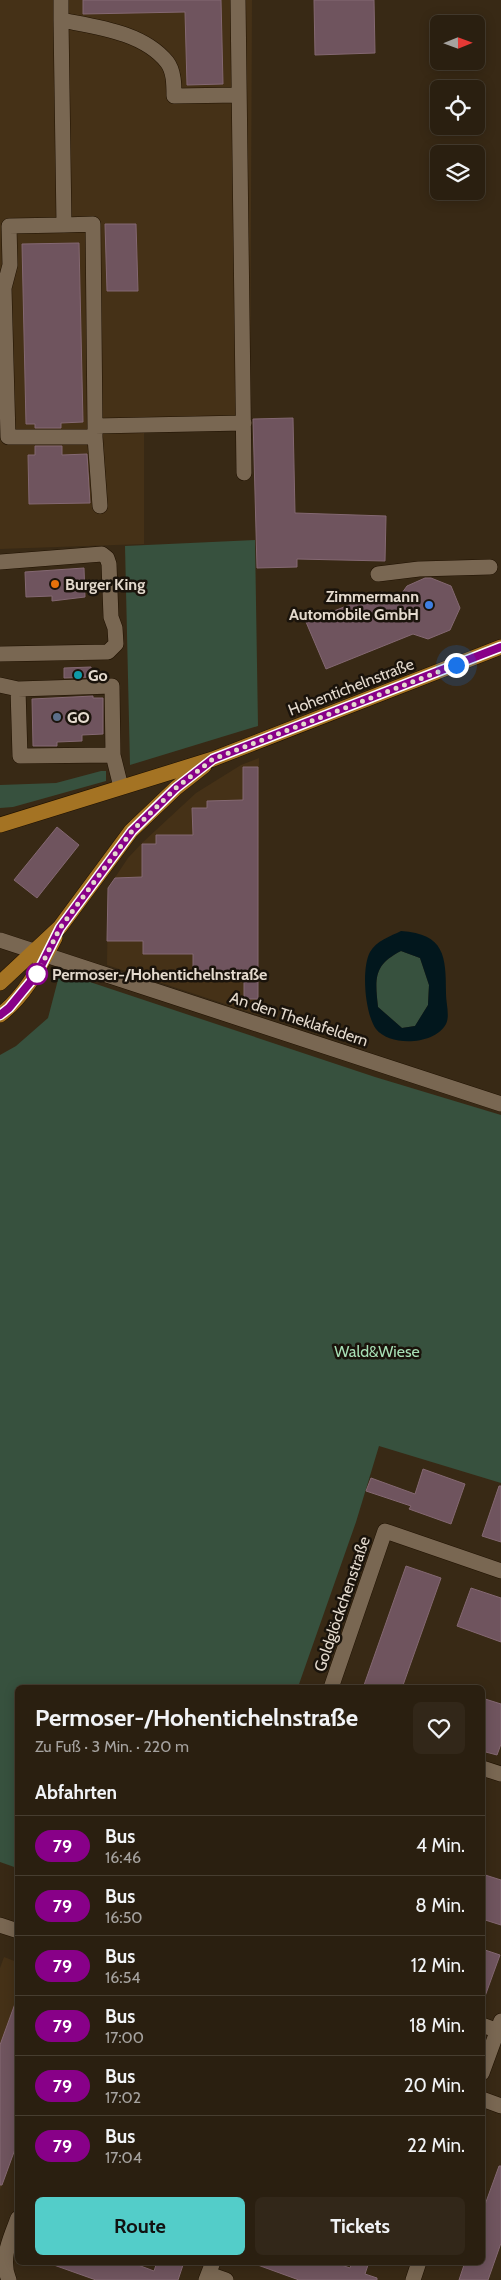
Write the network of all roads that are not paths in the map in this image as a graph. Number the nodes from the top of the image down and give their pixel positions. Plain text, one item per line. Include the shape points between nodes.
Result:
1 (61, 0) edge
2 (238, 0) edge
3 (61, 20) junction
4 (239, 95) junction
5 (64, 225) junction
6 (244, 423) junction
7 (95, 432) junction
8 (244, 473) dead end
9 (100, 506) dead end
10 (0, 562) edge
11 (490, 567) dead end
12 (378, 574) dead end
13 (501, 647) edge
14 (0, 654) edge
15 (0, 686) edge
16 (18, 689) junction
17 (113, 755) junction
18 (213, 759) junction
19 (121, 788) junction
20 (0, 825) edge
21 (0, 940) edge
22 (41, 953) junction
23 (0, 983) edge
24 (0, 1015) edge
25 (501, 1104) edge
26 (501, 1571) edge
27 (332, 1685) edge
28 (485, 1769) edge
29 (501, 1774) edge
30 (0, 1925) edge
31 (15, 1930) edge
32 (485, 2026) edge
33 (500, 2028) edge
34 (485, 2065) edge
35 (485, 2100) edge
36 (501, 2106) edge
37 (15, 2226) edge
38 (417, 2265) edge
39 (209, 2272) edge
40 (9, 2280) edge
41 (226, 2280) edge
42 (413, 2280) edge

1 - 3 street
2 - 4 street
3 - 4 street via 112,30 148,46 168,63 173,76 174,96
3 - 5 street
4 - 6 street
5 - 7 street via 93,224
5 - 7 street via 9,226 10,264 4,288 8,437
6 - 7 street
6 - 8 street
7 - 9 street
10 - 14 street via 102,554 108,564 110,617 116,644 108,652
11 - 12 street
13 - 18 main road, Hohentichelnstraße
15 - 16 street
16 - 17 street via 20,756
16 - 17 street via 112,686
17 - 19 street
18 - 19 main road, Hohentichelnstraße
18 - 22 main road, Hohentichelnstraße via 176,788 132,831
19 - 20 main road, Hohentichelnstraße
21 - 22 street, An den Theklafeldern
22 - 23 main road, Hohentichelnstraße
22 - 24 main road, Hohentichelnstraße via 37,974
22 - 25 street, An den Theklafeldern
26 - 27 street, Goldglöckchenstraße via 385,1531
28 - 29 street
30 - 31 street
32 - 33 street
33 - 34 street
35 - 36 street
37 - 40 street via 4,2267
38 - 42 street
39 - 41 street

